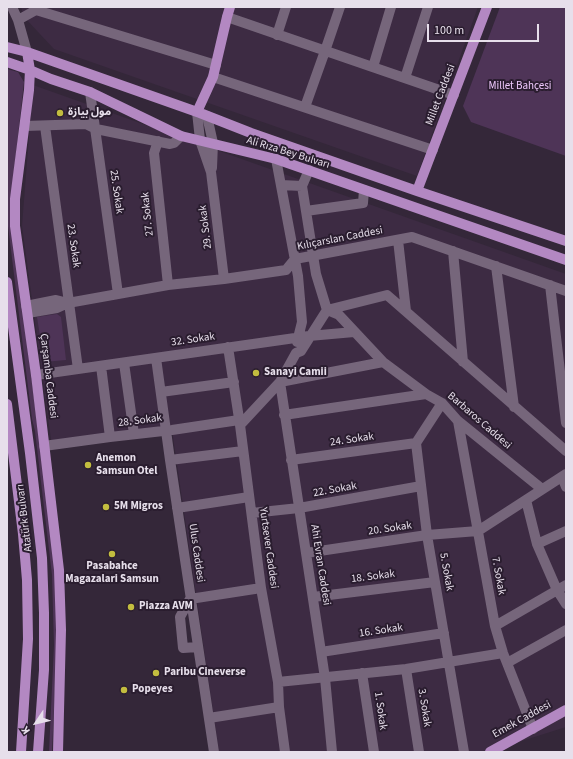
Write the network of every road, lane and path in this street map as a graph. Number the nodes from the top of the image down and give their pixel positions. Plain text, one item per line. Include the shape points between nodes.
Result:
1 (12, 7) edge
2 (230, 7) edge
3 (286, 7) edge
4 (340, 7) edge
5 (391, 7) edge
6 (428, 7) edge
7 (487, 7) edge
8 (227, 17) junction
9 (18, 20) junction
10 (277, 35) junction
11 (7, 47) edge
12 (326, 51) junction
13 (27, 52) junction
14 (7, 62) edge
15 (216, 65) junction
16 (373, 67) junction
17 (30, 70) junction
18 (404, 78) junction
19 (212, 80) junction
20 (90, 92) junction
21 (454, 95) junction
22 (305, 107) junction
23 (196, 112) junction
24 (207, 116) junction
25 (25, 126) junction
26 (45, 126) junction
27 (96, 129) junction
28 (181, 136) junction
29 (200, 140) junction
30 (158, 141) junction
31 (213, 143) junction
32 (433, 150) junction
33 (276, 159) junction
34 (309, 170) junction
35 (211, 172) junction
36 (281, 185) junction
37 (302, 186) junction
38 (364, 190) junction
39 (418, 191) junction
40 (306, 211) junction
41 (398, 240) junction
42 (566, 241) edge
43 (453, 251) junction
44 (314, 256) junction
45 (295, 259) junction
46 (566, 260) edge
47 (496, 266) junction
48 (286, 270) junction
49 (316, 274) junction
50 (298, 276) junction
51 (224, 279) junction
52 (7, 282) edge
53 (168, 284) junction
54 (550, 285) junction
55 (566, 291) edge
56 (118, 294) junction
57 (68, 303) junction
58 (27, 309) junction
59 (327, 310) junction
60 (406, 311) junction
61 (354, 332) junction
62 (309, 336) junction
63 (299, 338) junction
64 (228, 347) junction
65 (296, 353) junction
66 (156, 358) junction
67 (383, 362) junction
68 (463, 362) junction
69 (124, 363) junction
70 (101, 366) junction
71 (78, 369) junction
72 (36, 375) junction
73 (234, 382) junction
74 (280, 382) junction
75 (161, 392) junction
76 (426, 394) junction
77 (442, 402) junction
78 (7, 404) edge
79 (514, 407) junction
80 (284, 415) junction
81 (458, 421) junction
82 (240, 422) junction
83 (566, 422) edge
84 (166, 430) junction
85 (134, 434) junction
86 (110, 436) junction
87 (416, 443) junction
88 (44, 446) junction
89 (243, 451) junction
90 (566, 451) edge
91 (170, 460) junction
92 (292, 460) junction
93 (564, 475) edge
94 (421, 486) junction
95 (566, 487) edge
96 (542, 489) junction
97 (250, 497) junction
98 (526, 500) junction
99 (177, 508) junction
100 (299, 508) junction
101 (252, 513) junction
102 (478, 531) junction
103 (566, 531) edge
104 (427, 535) junction
105 (538, 544) junction
106 (306, 553) junction
107 (435, 582) junction
108 (562, 587) edge
109 (261, 588) junction
110 (313, 597) junction
111 (190, 599) junction
112 (566, 604) edge
113 (495, 626) junction
114 (566, 630) edge
115 (444, 633) junction
116 (198, 647) junction
117 (321, 652) junction
118 (503, 653) junction
119 (449, 661) junction
120 (507, 663) junction
121 (406, 669) junction
122 (362, 673) junction
123 (325, 678) junction
124 (278, 682) junction
125 (279, 707) junction
126 (566, 710) edge
127 (209, 718) junction
128 (533, 729) junction
129 (21, 752) edge
130 (38, 752) edge
131 (58, 752) edge
132 (214, 752) edge
133 (285, 752) edge
134 (332, 752) edge
135 (374, 752) edge
136 (419, 752) edge
137 (464, 752) edge
138 (490, 752) edge

1 - 9 street, Çarşamba Caddesi
2 - 8 main road
3 - 10 street
4 - 12 street
5 - 16 street
6 - 18 street
7 - 21 main road, Millet Caddesi
8 - 10 street
8 - 15 main road
9 - 13 street, Çarşamba Caddesi
9 - 15 street via 36,10
10 - 12 street
11 - 13 main road, Ali Rıza Bey Bulvarı
12 - 16 street
12 - 22 street
13 - 17 main road, Çarşamba Caddesi
13 - 23 main road, Ali Rıza Bey Bulvarı
14 - 17 main road, Ali Rıza Bey Bulvarı
15 - 19 main road
16 - 18 street
17 - 20 main road, Ali Rıza Bey Bulvarı
17 - 25 main road, Çarşamba Caddesi
18 - 21 street
19 - 22 street
19 - 23 main road
19 - 24 main road
20 - 27 street, 25. Sokak
20 - 28 main road, Ali Rıza Bey Bulvarı
21 - 32 main road, Millet Caddesi
22 - 32 street
23 - 24 main road, Ali Rıza Bey Bulvarı
23 - 29 street
24 - 31 street
24 - 39 main road, Ali Rıza Bey Bulvarı
25 - 26 street
25 - 58 main road, Çarşamba Caddesi via 15,226
26 - 27 street via 86,124
26 - 57 street, 23. Sokak
27 - 30 street
27 - 56 street, 25. Sokak
28 - 29 main road, Ali Rıza Bey Bulvarı
28 - 30 street via 170,144
29 - 31 main road, Ali Rıza Bey Bulvarı
29 - 35 street
30 - 53 street, 27. Sokak via 154,153
31 - 33 main road, Ali Rıza Bey Bulvarı
31 - 35 street
32 - 39 main road, Millet Caddesi
33 - 34 main road, Ali Rıza Bey Bulvarı
33 - 36 street
34 - 37 street
34 - 38 main road, Ali Rıza Bey Bulvarı
35 - 51 street, 29. Sokak
36 - 37 street
36 - 45 street
37 - 40 street
38 - 40 street via 363,203
38 - 46 main road, Ali Rıza Bey Bulvarı
39 - 42 main road, Ali Rıza Bey Bulvarı
40 - 44 street
41 - 43 street, Kılıçarslan Caddesi via 412,237
41 - 44 street, Kılıçarslan Caddesi
41 - 60 street
43 - 47 street, Kılıçarslan Caddesi
43 - 68 street
44 - 45 street, Kılıçarslan Caddesi
44 - 49 street
45 - 48 street, Kılıçarslan Caddesi
45 - 50 street
47 - 54 street, Kılıçarslan Caddesi
47 - 79 street
48 - 50 street
48 - 51 street
49 - 50 street
49 - 59 street
50 - 63 street via 302,322
51 - 53 street
52 - 130 main road, Atatürk Bulvarı via 42,558 44,670
53 - 56 street
54 - 55 street, Kılıçarslan Caddesi
54 - 83 street
56 - 57 street
57 - 58 street via 57,308
57 - 71 street, 23. Sokak
58 - 72 main road, Çarşamba Caddesi
59 - 60 street via 387,295
59 - 61 street, Barbaros Caddesi via 339,315
59 - 62 street
60 - 68 street
61 - 62 street, 32. Sokak
61 - 67 street, Barbaros Caddesi
62 - 63 street, 32. Sokak
62 - 65 street via 301,350
63 - 64 street, 32. Sokak
63 - 65 street via 295,347
64 - 66 street, 32. Sokak
64 - 73 street, Yurtsever Caddesi
65 - 74 street
66 - 69 street, 32. Sokak
66 - 75 street, Ulus Caddesi
67 - 74 street
67 - 76 street, Barbaros Caddesi
68 - 79 street
69 - 70 street, 32. Sokak
69 - 85 street
70 - 71 street, 32. Sokak
70 - 86 street
71 - 72 street, 32. Sokak
72 - 88 main road, Çarşamba Caddesi
73 - 75 street
73 - 82 street, Yurtsever Caddesi
74 - 80 street, Ahi Evran Caddesi
74 - 82 street
75 - 84 street, Ulus Caddesi
76 - 77 street, Barbaros Caddesi
76 - 80 street
77 - 81 street, Barbaros Caddesi
77 - 87 street
78 - 129 main road, Atatürk Bulvarı via 26,580 27,646
79 - 90 street
80 - 92 street, Ahi Evran Caddesi
81 - 96 street, Barbaros Caddesi
81 - 102 street, 7. Sokak
82 - 84 street, 28. Sokak
82 - 89 street, Yurtsever Caddesi
84 - 85 street, 28. Sokak
84 - 91 street, Ulus Caddesi
85 - 86 street, 28. Sokak
86 - 88 street, 28. Sokak
87 - 92 street, 24. Sokak
87 - 94 street, 5. Sokak
88 - 131 main road, Çarşamba Caddesi via 59,570 61,630
89 - 91 street
89 - 97 street, Yurtsever Caddesi
91 - 99 street, Ulus Caddesi
92 - 100 street, Ahi Evran Caddesi
93 - 95 street
93 - 96 street
94 - 100 street, 22. Sokak
94 - 104 street, 5. Sokak
96 - 98 street
97 - 99 street
97 - 101 street, Yurtsever Caddesi
98 - 102 street
98 - 105 street
99 - 111 street, Ulus Caddesi
100 - 101 street, 22. Sokak
100 - 106 street, Ahi Evran Caddesi
101 - 109 street, Yurtsever Caddesi
102 - 104 street, 20. Sokak
102 - 113 street, 7. Sokak
103 - 105 street
104 - 106 street, 20. Sokak
104 - 107 street, 5. Sokak
105 - 108 street
106 - 110 street, Ahi Evran Caddesi
107 - 110 street, 18. Sokak
107 - 115 street, 5. Sokak
108 - 112 street
108 - 113 street
109 - 111 street
109 - 124 street, Yurtsever Caddesi
110 - 117 street, Ahi Evran Caddesi
111 - 116 street, Ulus Caddesi
111 - 116 street via 180,617 183,648
113 - 118 street, 7. Sokak
114 - 120 street
115 - 117 street, 16. Sokak
115 - 119 street, 5. Sokak
116 - 127 street, Ulus Caddesi
117 - 123 street, Ahi Evran Caddesi
118 - 119 street
118 - 120 street, 7. Sokak
119 - 121 street
119 - 137 street, 5. Sokak
120 - 128 street, 7. Sokak
121 - 122 street
121 - 136 street, 3. Sokak
122 - 123 street
122 - 135 street, 1. Sokak
123 - 124 street
123 - 134 street, Ahi Evran Caddesi
124 - 125 street, Yurtsever Caddesi
125 - 127 street
125 - 133 street, Yurtsever Caddesi
126 - 128 main road, Emek Caddesi
127 - 132 street, Ulus Caddesi
128 - 138 main road, Emek Caddesi

